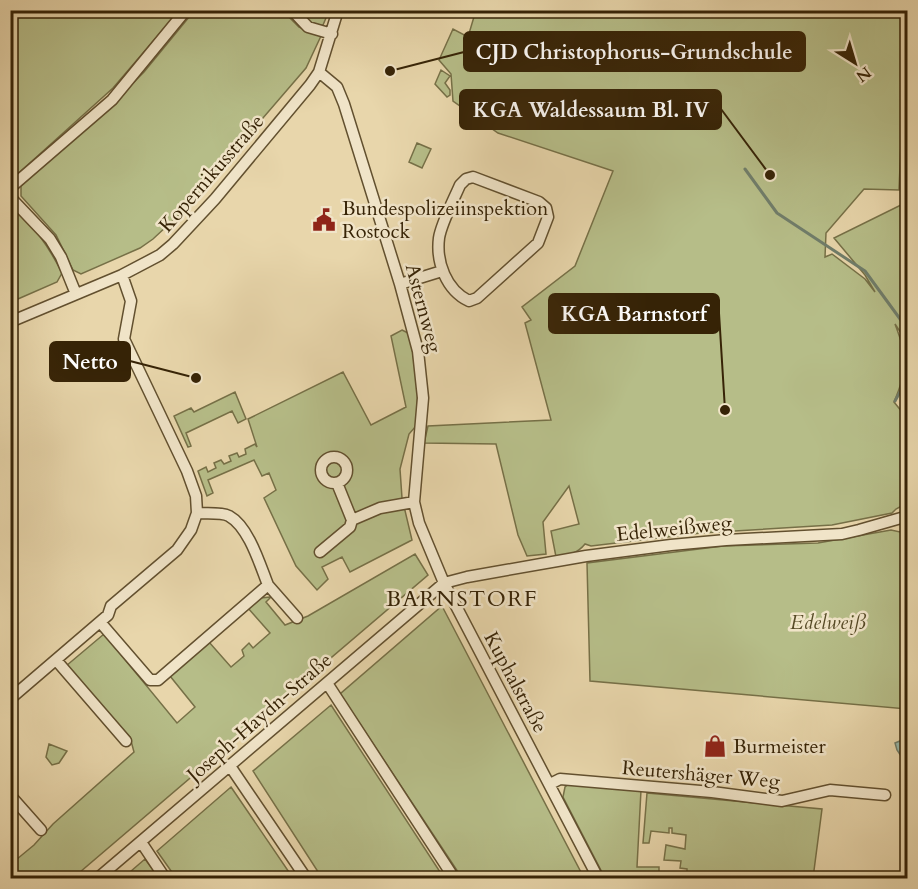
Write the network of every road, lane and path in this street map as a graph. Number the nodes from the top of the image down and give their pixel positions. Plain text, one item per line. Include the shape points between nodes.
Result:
1 (186, 10) edge
2 (292, 10) edge
3 (339, 10) edge
4 (332, 34) junction
5 (319, 72) junction
6 (10, 188) edge
7 (10, 196) edge
8 (442, 271) junction
9 (122, 275) junction
10 (400, 284) junction
11 (76, 294) junction
12 (10, 322) edge
13 (422, 427) joint
14 (337, 483) dead end
15 (414, 502) junction
16 (197, 513) junction
17 (908, 516) edge
18 (352, 520) junction
19 (320, 552) dead end
20 (444, 584) junction
21 (268, 585) junction
22 (297, 618) dead end
23 (100, 622) junction
24 (56, 660) junction
25 (327, 683) junction
26 (10, 699) edge
27 (126, 741) dead end
28 (230, 766) junction
29 (550, 784) junction
30 (10, 795) edge
31 (885, 795) dead end
32 (41, 830) dead end
33 (141, 842) junction
34 (98, 879) edge
35 (165, 879) edge
36 (306, 879) edge
37 (454, 879) edge
38 (598, 879) edge

1 - 6 street via 111,100
2 - 4 street via 308,27
3 - 4 street, Kopernikusstraße
4 - 5 street, Kopernikusstraße
5 - 9 street, Kopernikusstraße via 194,223 160,255
5 - 10 street, Asternweg via 337,87 344,104
7 - 11 street via 50,239 62,257
8 - 8 street via 459,296 469,301 477,298 538,243 548,217 546,208 473,177 466,179 439,237
8 - 10 street
9 - 11 street, Kopernikusstraße
9 - 16 street via 131,301 124,339 187,471
10 - 13 street, Asternweg via 418,351
11 - 12 street, Kopernikusstraße
13 - 15 street, Kuphalstraße
14 - 18 street
15 - 18 street via 380,508
15 - 20 street, Kuphalstraße
16 - 21 street via 228,515 237,522 250,541
16 - 23 street via 177,550 111,606
17 - 20 street, Edelweißweg via 842,534 671,545 586,556
18 - 19 street via 350,527
20 - 25 street, Joseph-Haydn-Straße
20 - 29 street, Kuphalstraße
21 - 22 street
21 - 23 street via 158,680 150,680
23 - 24 street
24 - 26 street
24 - 27 street
25 - 28 street, Joseph-Haydn-Straße
25 - 37 street
28 - 33 street, Joseph-Haydn-Straße
28 - 36 street
29 - 31 street, Reutershäger Weg via 560,779 782,801 830,790
29 - 38 street, Kuphalstraße
30 - 32 street
33 - 34 street, Joseph-Haydn-Straße
33 - 35 street

